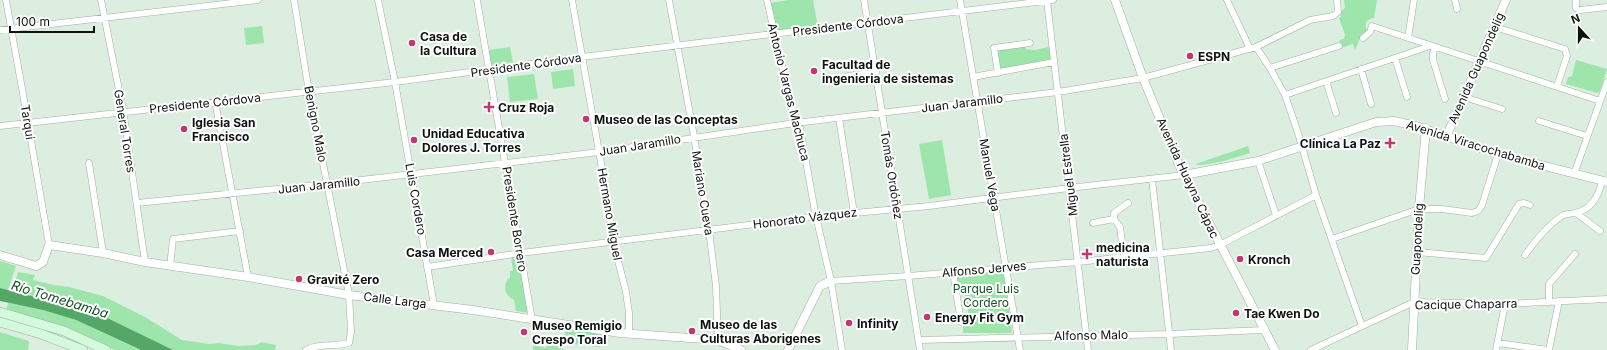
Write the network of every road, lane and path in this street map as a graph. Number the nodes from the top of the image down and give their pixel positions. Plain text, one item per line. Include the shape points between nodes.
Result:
1 (6, 0) edge
2 (101, 0) edge
3 (258, 0) edge
4 (294, 0) edge
5 (378, 0) edge
6 (476, 0) edge
7 (572, 0) edge
8 (668, 0) edge
9 (767, 0) edge
10 (864, 0) edge
11 (960, 0) edge
12 (1050, 0) edge
13 (1115, 0) edge
14 (1227, 0) edge
15 (1337, 0) edge
16 (1414, 0) edge
17 (1455, 0) edge
18 (1506, 0) edge
19 (1576, 0) edge
20 (199, 3) edge
21 (1607, 7) edge
22 (1457, 9) dead end
23 (962, 11) junction
24 (105, 18) junction
25 (868, 22) junction
26 (1495, 27) junction
27 (12, 28) junction
28 (0, 30) edge
29 (775, 34) junction
30 (1363, 38) dead end
31 (1408, 38) junction
32 (1030, 43) dead end
33 (678, 45) junction
34 (1339, 46) dead end
35 (1433, 47) junction
36 (1253, 48) junction
37 (582, 57) junction
38 (1394, 58) junction
39 (1480, 61) junction
40 (1054, 62) junction
41 (1270, 68) junction
42 (1360, 69) junction
43 (488, 70) junction
44 (876, 72) junction
45 (998, 73) junction
46 (848, 76) dead end
47 (973, 77) junction
48 (1143, 78) junction
49 (1326, 81) junction
50 (395, 82) junction
51 (1607, 82) edge
52 (1557, 86) junction
53 (309, 92) junction
54 (1058, 92) junction
55 (1285, 95) junction
56 (1464, 97) junction
57 (1407, 98) dead end
58 (1445, 99) dead end
59 (215, 101) junction
60 (978, 101) junction
61 (1600, 101) junction
62 (1371, 104) dead end
63 (1502, 109) dead end
64 (123, 112) junction
65 (882, 112) junction
66 (1336, 113) dead end
67 (839, 118) junction
68 (1539, 121) dead end
69 (28, 123) junction
70 (795, 123) junction
71 (0, 126) edge
72 (1426, 128) junction
73 (1447, 135) junction
74 (694, 136) junction
75 (1587, 136) junction
76 (1303, 147) junction
77 (599, 152) junction
78 (1498, 154) junction
79 (1258, 161) junction
80 (89, 163) dead end
81 (506, 163) junction
82 (412, 174) junction
83 (1574, 174) junction
84 (1184, 175) junction
85 (1152, 179) junction
86 (1604, 181) edge
87 (327, 184) junction
88 (1069, 188) junction
89 (232, 194) junction
90 (1316, 195) junction
91 (994, 198) junction
92 (137, 203) junction
93 (1128, 203) dead end
94 (1530, 205) dead end
95 (898, 209) junction
96 (1419, 209) junction
97 (854, 212) junction
98 (1576, 213) junction
99 (1276, 215) junction
100 (816, 217) junction
101 (1114, 219) junction
102 (1093, 223) dead end
103 (709, 230) junction
104 (240, 231) junction
105 (1600, 231) dead end
106 (1332, 239) junction
107 (614, 242) junction
108 (49, 244) junction
109 (1220, 245) junction
110 (1417, 252) junction
111 (103, 253) junction
112 (521, 253) junction
113 (0, 254) edge
114 (1161, 254) junction
115 (1575, 254) dead end
116 (1525, 255) dead end
117 (1124, 257) junction
118 (145, 262) junction
119 (1078, 262) junction
120 (170, 266) junction
121 (427, 267) junction
122 (1006, 267) junction
123 (953, 272) junction
124 (908, 276) junction
125 (248, 277) junction
126 (831, 281) junction
127 (349, 295) junction
128 (1607, 299) edge
129 (1559, 301) junction
130 (1414, 302) junction
131 (1549, 302) junction
132 (1505, 304) junction
133 (434, 305) junction
134 (0, 312) edge
135 (532, 320) junction
136 (0, 322) edge
137 (961, 322) dead end
138 (42, 324) junction
139 (1362, 326) junction
140 (1264, 330) junction
141 (629, 333) junction
142 (39, 334) junction
143 (1169, 334) junction
144 (1086, 336) junction
145 (1018, 337) junction
146 (718, 340) junction
147 (919, 340) junction
148 (1498, 343) junction
149 (83, 350) edge
150 (106, 350) edge
151 (306, 350) edge
152 (741, 350) edge
153 (788, 350) edge
154 (842, 350) edge
155 (920, 350) edge
156 (1020, 350) edge
157 (1088, 350) edge
158 (1171, 350) edge
159 (1275, 350) edge
160 (1311, 350) edge
161 (1412, 350) edge
162 (1496, 350) edge
163 (1549, 350) edge

1 - 27 street, Tarqui
2 - 24 street, General Torres
3 - 20 street
4 - 53 street, Benigno Malo
5 - 50 street, Luis Cordero
6 - 43 street, Presidente Borrero
7 - 37 street, Hermano Miguel
8 - 33 street, Mariano Cueva
9 - 29 street, Antonio Vargas Machuca
10 - 25 street, Tomás Ordóñez
11 - 23 street, Manuel Vega
12 - 23 street, Presidente Córdova
12 - 40 street, Miguel Estrella
13 - 48 street, Avenida Huayna Cápac
14 - 36 street
15 - 36 street, Juan Jaramillo via 1337,14 1310,20
16 - 31 street
17 - 22 street
18 - 26 street, Avenida Guapondelig
19 - 21 street via 1576,8 1580,10
20 - 24 street
23 - 25 street, Presidente Córdova
23 - 47 street, Manuel Vega
24 - 27 street
24 - 64 street, General Torres
25 - 29 street, Presidente Córdova
25 - 44 street, Tomás Ordóñez
26 - 39 street, Avenida Guapondelig
26 - 52 street via 1564,50 1567,56
27 - 28 street
27 - 69 street, Tarqui
29 - 33 street, Presidente Córdova
29 - 70 street, Antonio Vargas Machuca
30 - 31 street via 1372,26
31 - 35 street
32 - 45 street via 994,48
33 - 37 street, Presidente Córdova
33 - 74 street, Mariano Cueva
34 - 41 street
35 - 38 street
35 - 39 street
35 - 58 street via 1433,60
36 - 41 street
36 - 48 street, Juan Jaramillo
37 - 43 street, Presidente Córdova
37 - 77 street, Hermano Miguel
38 - 42 street
38 - 57 street
39 - 52 street
39 - 56 street, Avenida Guapondelig
40 - 45 street
40 - 54 street, Miguel Estrella
41 - 55 street
42 - 49 street
42 - 62 street
43 - 50 street, Presidente Córdova
43 - 81 street, Presidente Borrero
44 - 46 street
44 - 65 street, Tomás Ordóñez
45 - 47 street
47 - 60 street, Manuel Vega
48 - 54 street, Juan Jaramillo
48 - 84 street, Avenida Huayna Cápac
49 - 55 street
49 - 66 street
50 - 53 street, Presidente Córdova
50 - 82 street, Luis Cordero
51 - 61 street
52 - 61 street
53 - 59 street, Presidente Córdova
53 - 87 street, Benigno Malo
54 - 60 street, Juan Jaramillo
54 - 88 street, Miguel Estrella
55 - 76 street
56 - 63 street
56 - 73 street, Avenida Guapondelig
59 - 64 street, Presidente Córdova
59 - 89 street
60 - 65 street, Juan Jaramillo
60 - 91 street, Manuel Vega
61 - 75 street
64 - 69 street, Presidente Córdova
64 - 92 street, General Torres
65 - 67 street, Juan Jaramillo
65 - 95 street, Tomás Ordóñez
67 - 70 street, Juan Jaramillo
67 - 97 street
68 - 75 street
69 - 71 street, Presidente Córdova
69 - 108 street, Tarqui
70 - 74 street, Juan Jaramillo
70 - 100 street, Antonio Vargas Machuca via 800,128
72 - 73 street, Avenida Viracochabamba
72 - 76 street, Avenida Viracochabamba via 1402,122 1376,122
72 - 96 street, Guapondelig
73 - 78 street, Avenida Viracochabamba
74 - 77 street, Juan Jaramillo
74 - 103 street, Mariano Cueva
75 - 83 street
76 - 79 street, Avenida Viracochabamba
76 - 90 street
77 - 81 street, Juan Jaramillo
77 - 107 street, Hermano Miguel
78 - 83 street, Avenida Viracochabamba
78 - 96 street via 1482,205 1478,210 1472,213
79 - 84 street, Avenida Viracochabamba
79 - 99 street
80 - 111 street
81 - 82 street, Juan Jaramillo
81 - 112 street, Presidente Borrero
82 - 87 street, Juan Jaramillo
82 - 121 street, Luis Cordero
83 - 86 street, Avenida Viracochabamba
84 - 85 street, Honorato Vázquez
84 - 109 street, Avenida Huayna Cápac
85 - 88 street, Honorato Vázquez
85 - 114 street
86 - 98 street via 1592,203
87 - 89 street, Juan Jaramillo
87 - 127 street, Benigno Malo
88 - 91 street, Honorato Vázquez
88 - 119 street, Miguel Estrella
89 - 92 street, Juan Jaramillo
89 - 104 street
90 - 99 street, Alfonso Jerves
90 - 106 street
91 - 95 street, Honorato Vázquez
91 - 122 street, Manuel Vega
92 - 118 street, General Torres
93 - 101 street via 1114,213
94 - 110 street via 1519,204 1486,258
95 - 97 street, Honorato Vázquez
95 - 124 street, Tomás Ordóñez
96 - 106 street
96 - 110 street, Guapondelig
97 - 100 street, Honorato Vázquez
98 - 105 street
98 - 116 street via 1560,217 1537,237
99 - 109 street, Alfonso Jerves
100 - 103 street, Honorato Vázquez
100 - 126 street, Antonio Vargas Machuca
101 - 102 street
101 - 117 street via 1120,228
103 - 107 street, Honorato Vázquez
103 - 146 street, Mariano Cueva via 716,286
104 - 120 street via 173,239
104 - 125 street
106 - 139 street
107 - 112 street, Honorato Vázquez
107 - 141 street, Hermano Miguel via 626,292
108 - 111 street, Calle Larga
108 - 113 street via 43,262 36,266
109 - 114 street, Alfonso Jerves
109 - 140 street, Avenida Huayna Cápac
110 - 130 street, Guapondelig
111 - 118 street, Calle Larga
112 - 121 street, Honorato Vázquez
112 - 135 street, Presidente Borrero
114 - 117 street, Alfonso Jerves
114 - 143 street
115 - 131 street via 1549,284
117 - 119 street, Alfonso Jerves
118 - 120 street, Calle Larga
119 - 122 street, Alfonso Jerves
119 - 144 street, Miguel Estrella
120 - 125 street, Calle Larga
121 - 133 street, Luis Cordero
122 - 123 street, Alfonso Jerves
122 - 145 street, Manuel Vega
123 - 124 street, Alfonso Jerves
123 - 137 street
124 - 126 street, Alfonso Jerves
124 - 147 street, Tomás Ordóñez
125 - 127 street, Calle Larga
126 - 153 street via 820,286
126 - 154 street, Antonio Vargas Machuca
127 - 133 street, Calle Larga
127 - 151 street, Benigno Malo via 348,343
128 - 129 street, Cacique Chaparra
129 - 131 street, Cacique Chaparra
129 - 163 street
130 - 132 street, Cacique Chaparra
130 - 139 street, Cacique Chaparra
130 - 161 street, Guapondelig
131 - 132 street, Cacique Chaparra
132 - 148 street
133 - 135 street, Calle Larga
134 - 138 main road
135 - 141 street, Calle Larga
136 - 142 main road
138 - 142 main road
138 - 150 main road
139 - 160 street, Cacique Chaparra
140 - 143 street, Alfonso Malo
140 - 159 street, Avenida Huayna Cápac
141 - 146 street, Calle Larga
142 - 149 main road
143 - 144 street, Alfonso Malo
143 - 158 street
144 - 145 street, Alfonso Malo
144 - 157 street, Miguel Estrella
145 - 147 street, Alfonso Malo
145 - 156 street, Manuel Vega
146 - 152 street, Calle Larga
147 - 155 street, Tomás Ordóñez
148 - 162 street
148 - 163 street

